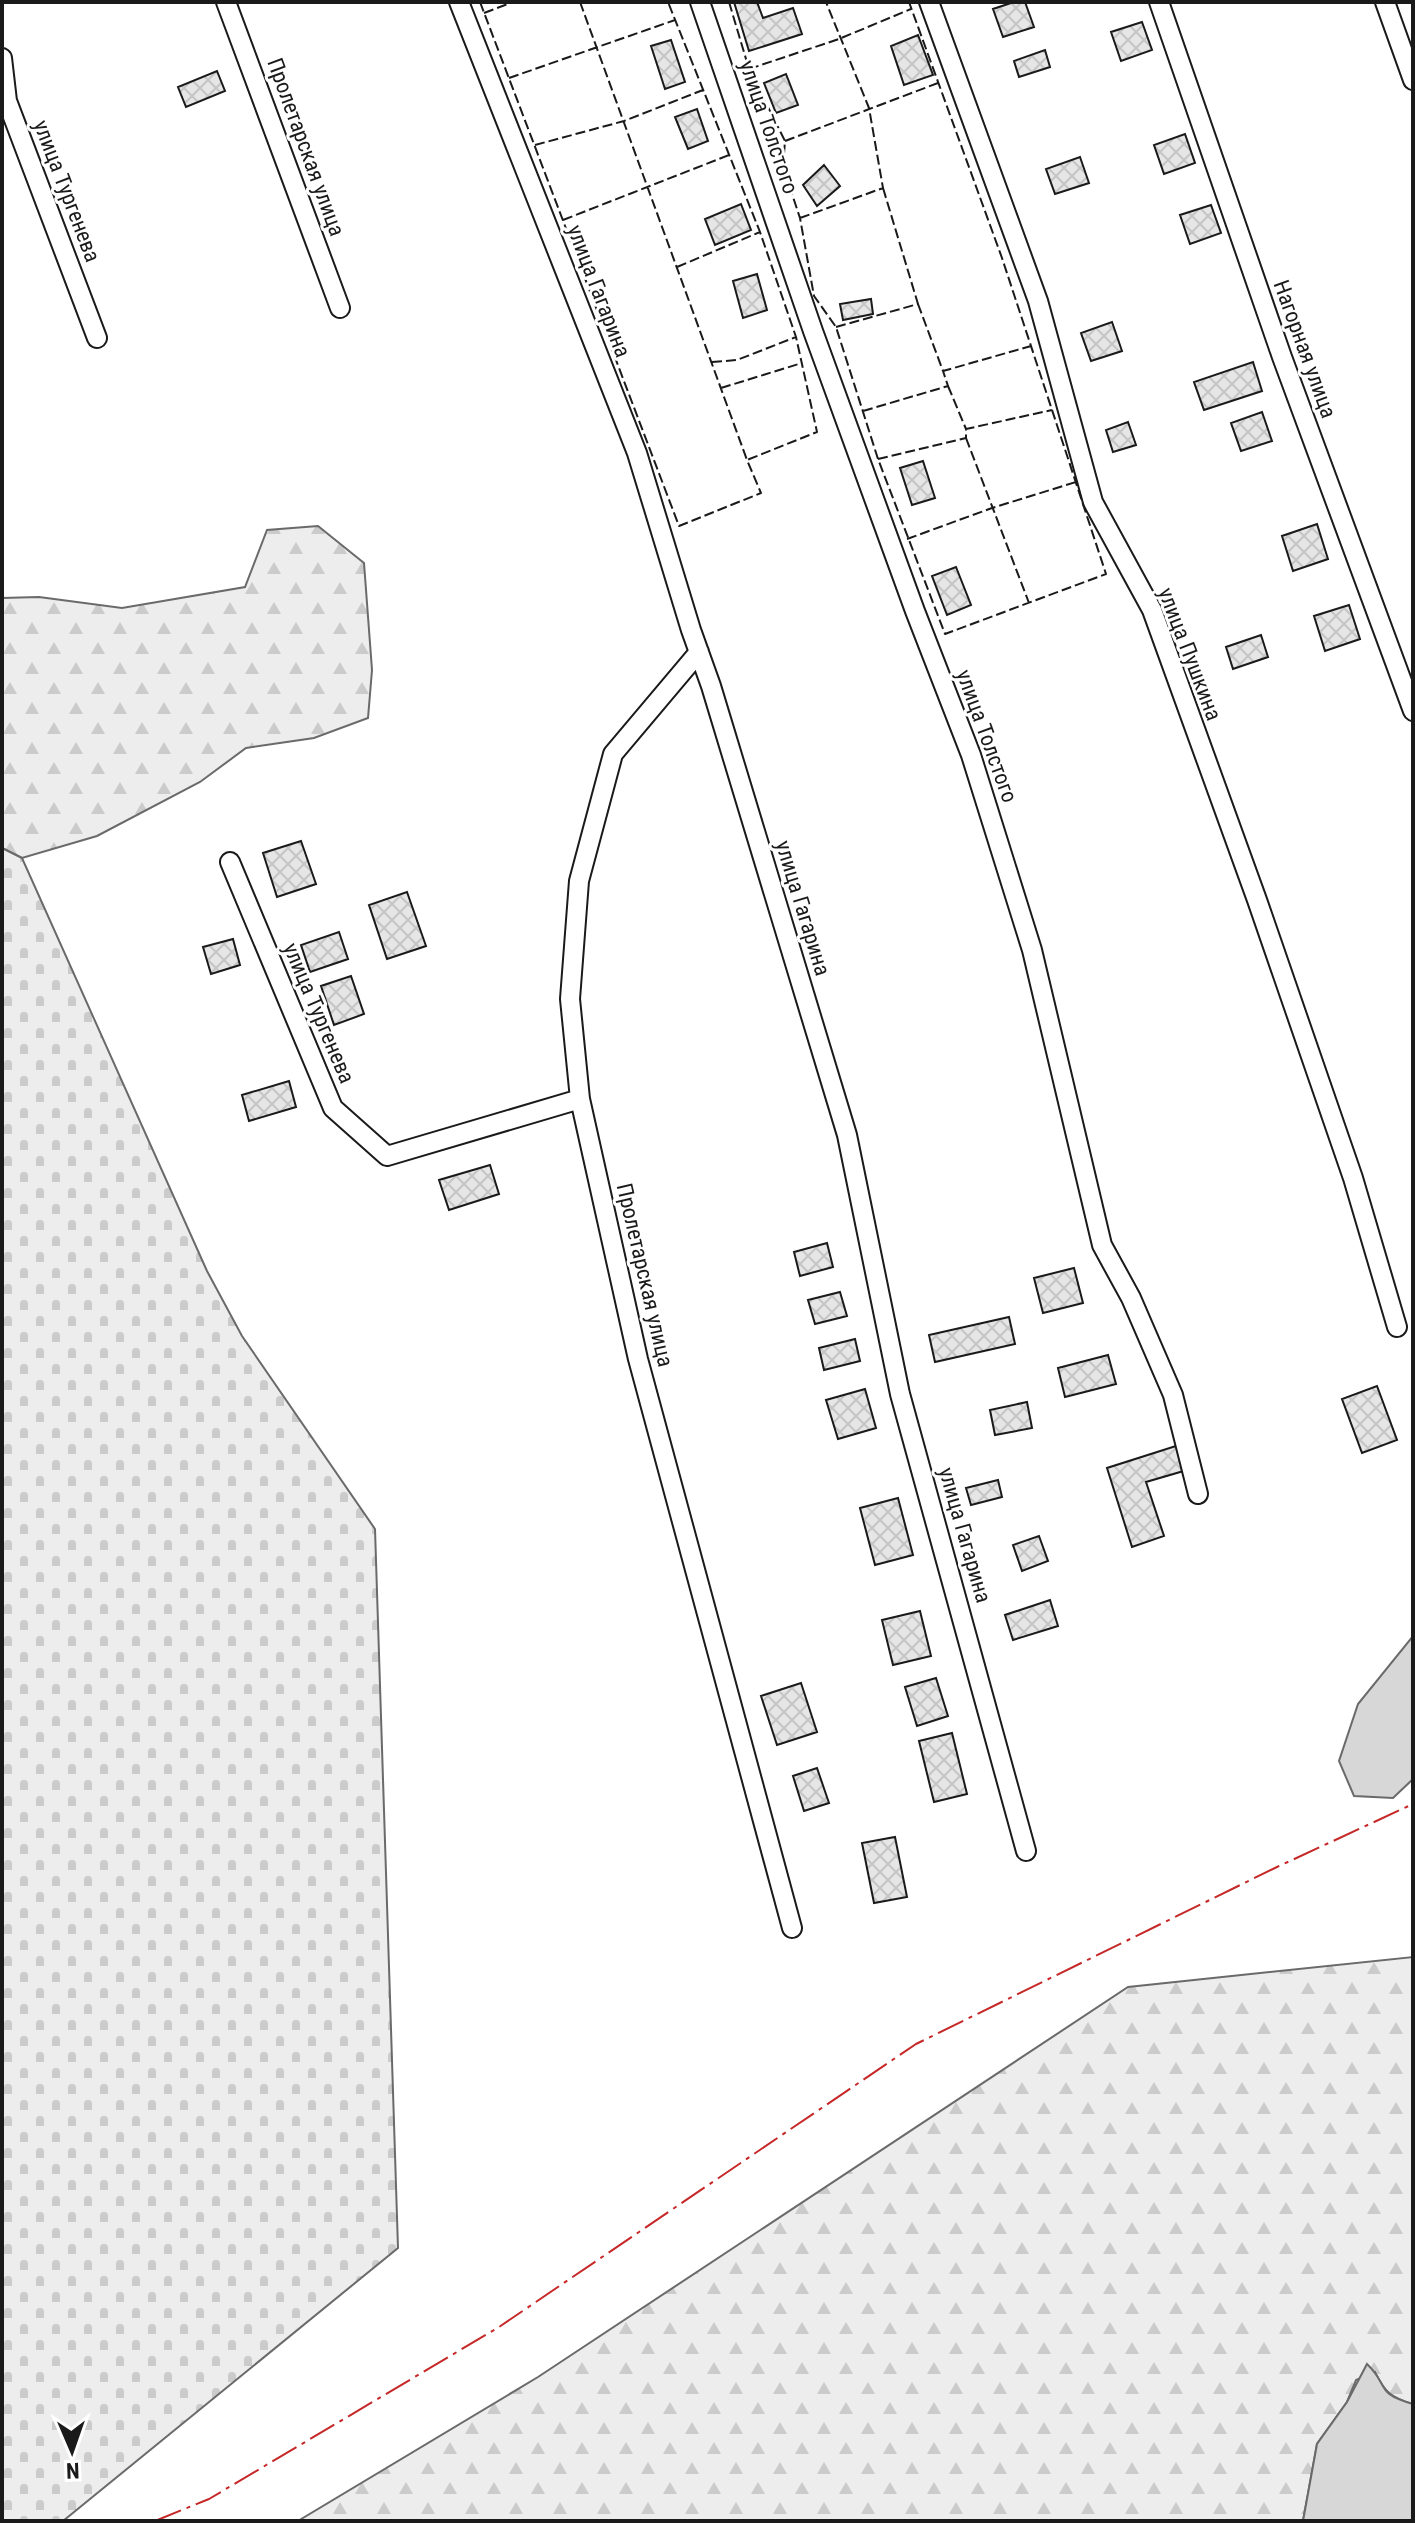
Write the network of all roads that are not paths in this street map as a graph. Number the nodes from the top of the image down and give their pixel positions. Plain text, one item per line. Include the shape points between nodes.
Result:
1 (226, 2) edge
2 (459, 2) edge
3 (700, 2) edge
4 (929, 2) edge
5 (1159, 2) edge
6 (1385, 2) edge
7 (2, 58) edge
8 (1413, 80) edge
9 (340, 308) dead end
10 (97, 338) dead end
11 (699, 652) junction
12 (1413, 711) edge
13 (230, 862) dead end
14 (580, 1099) junction
15 (1397, 1327) dead end
16 (1198, 1494) dead end
17 (1026, 1851) dead end
18 (792, 1928) dead end

1 - 9 street, Пролетарская улица
2 - 11 street, улица Гагарина via 637,453
3 - 16 street, улица Толстого via 813,331 971,755 1032,950 1102,1245 1173,1395
4 - 15 street, улица Пушкина via 1038,301 1093,502 1152,610 1353,1178
5 - 12 street, Нагорная улица
6 - 8 street
7 - 10 street, улица Тургенева via 7,101
11 - 14 street, Пролетарская улица via 613,754 579,881 570,999
11 - 17 street, улица Гагарина via 847,1135 900,1394
13 - 14 street, улица Тургенева via 333,1108 387,1156
14 - 18 street, Пролетарская улица via 638,1359

